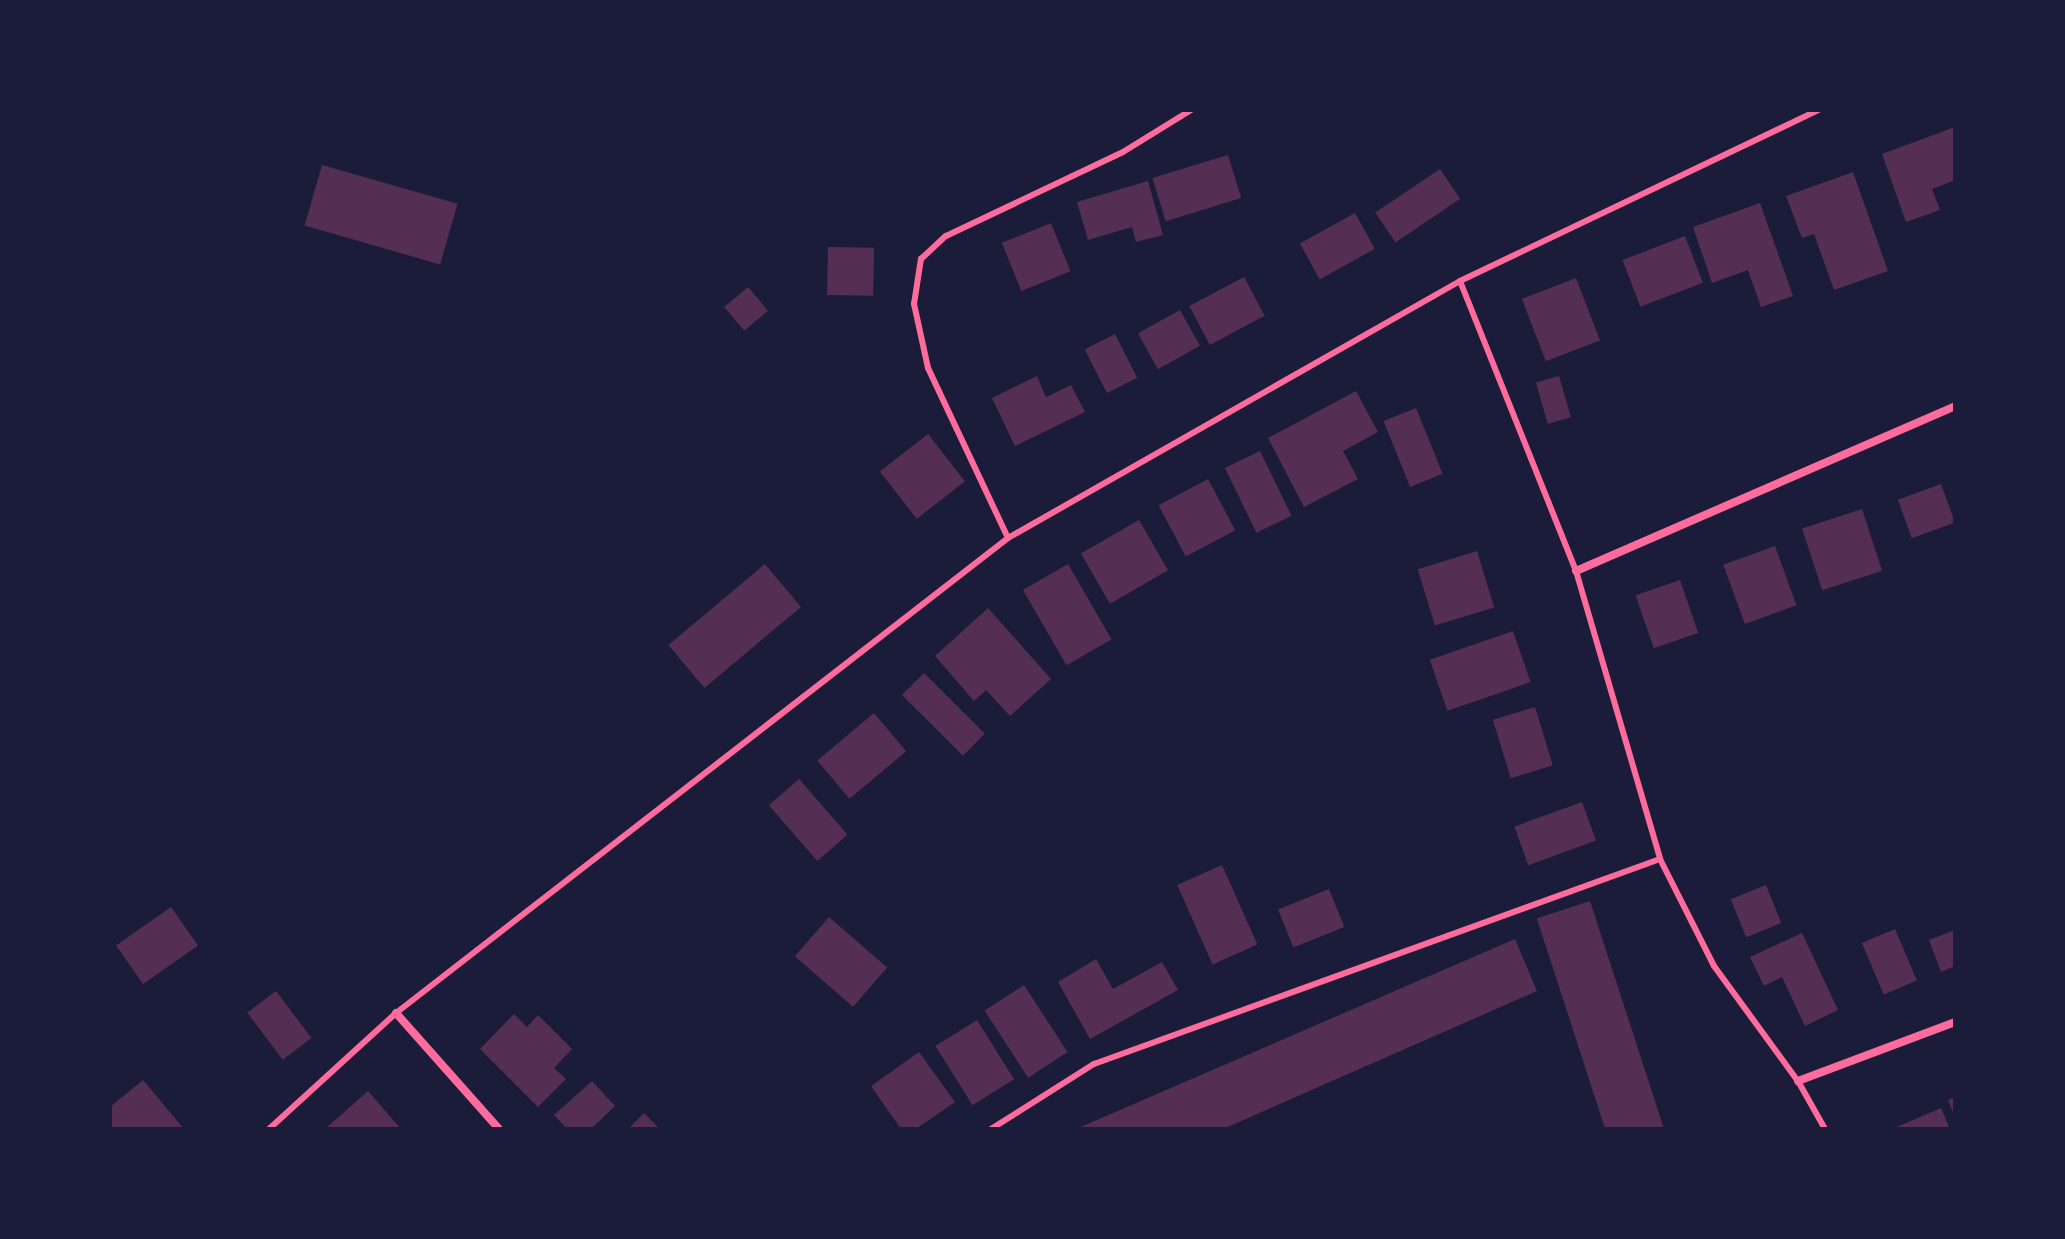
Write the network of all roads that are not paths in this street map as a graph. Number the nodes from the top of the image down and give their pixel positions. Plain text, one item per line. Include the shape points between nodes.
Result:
1 (1191, 110) edge
2 (1819, 110) edge
3 (1460, 281) junction
4 (1955, 406) edge
5 (1008, 538) junction
6 (1576, 571) junction
7 (1660, 859) junction
8 (396, 1013) junction
9 (1955, 1022) edge
10 (1798, 1081) junction
11 (269, 1129) edge
12 (499, 1129) edge
13 (991, 1129) edge
14 (1825, 1129) edge

1 - 5 lane via 1123,152 946,236 921,259 914,304 928,368
2 - 3 lane
3 - 5 lane
3 - 6 lane
4 - 6 street
5 - 8 lane
6 - 7 lane
7 - 10 lane via 1714,966
7 - 13 lane via 1094,1064
8 - 11 lane
8 - 12 street
9 - 10 street
10 - 14 lane

